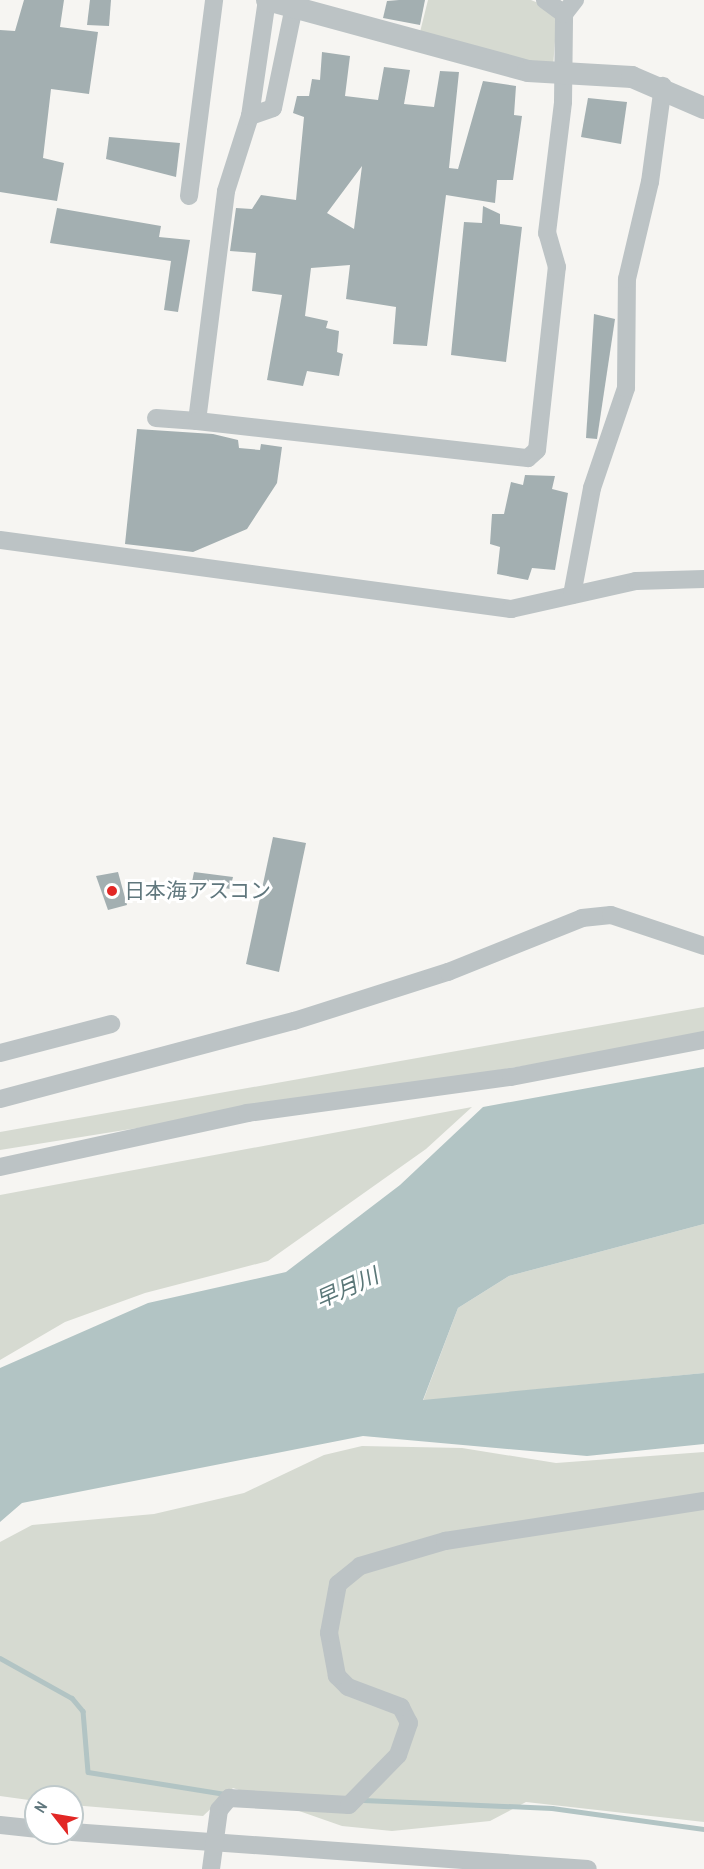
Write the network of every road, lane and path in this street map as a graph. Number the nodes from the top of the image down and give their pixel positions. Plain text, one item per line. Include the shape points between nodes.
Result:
1 (214, 0) edge
2 (267, 0) edge
3 (545, 0) edge
4 (570, 7) edge
5 (294, 8) junction
6 (560, 77) junction
7 (663, 86) junction
8 (704, 108) edge
9 (250, 116) junction
10 (189, 196) dead end
11 (156, 418) dead end
12 (197, 421) junction
13 (0, 540) edge
14 (704, 579) edge
15 (572, 595) junction
16 (704, 946) edge
17 (111, 1024) dead end
18 (704, 1040) edge
19 (0, 1053) edge
20 (0, 1098) edge
21 (0, 1167) edge
22 (704, 1501) edge
23 (0, 1825) edge
24 (24, 1827) edge
25 (84, 1833) edge
26 (214, 1846) junction
27 (211, 1869) edge
28 (588, 1869) edge

1 - 10 street
2 - 5 street
2 - 9 street
3 - 4 street
4 - 6 street
5 - 6 street
5 - 9 street via 273,108
6 - 7 street via 632,77
6 - 12 street via 563,102 547,233 557,267 537,450 528,458
7 - 8 street
7 - 15 street via 650,182 627,279 626,388 592,488
9 - 12 street via 226,191
11 - 12 street
13 - 15 street via 461,606 511,609
14 - 15 street via 636,581
16 - 20 street via 611,915 582,918 448,972 294,1021
17 - 19 street
18 - 21 street via 511,1077 247,1113
22 - 26 street via 445,1541 360,1566 338,1584 328,1633 338,1676 348,1687 401,1707 409,1723 398,1755 349,1805 229,1798 219,1810
23 - 24 street
25 - 26 street
26 - 27 street
26 - 28 street via 465,1857

